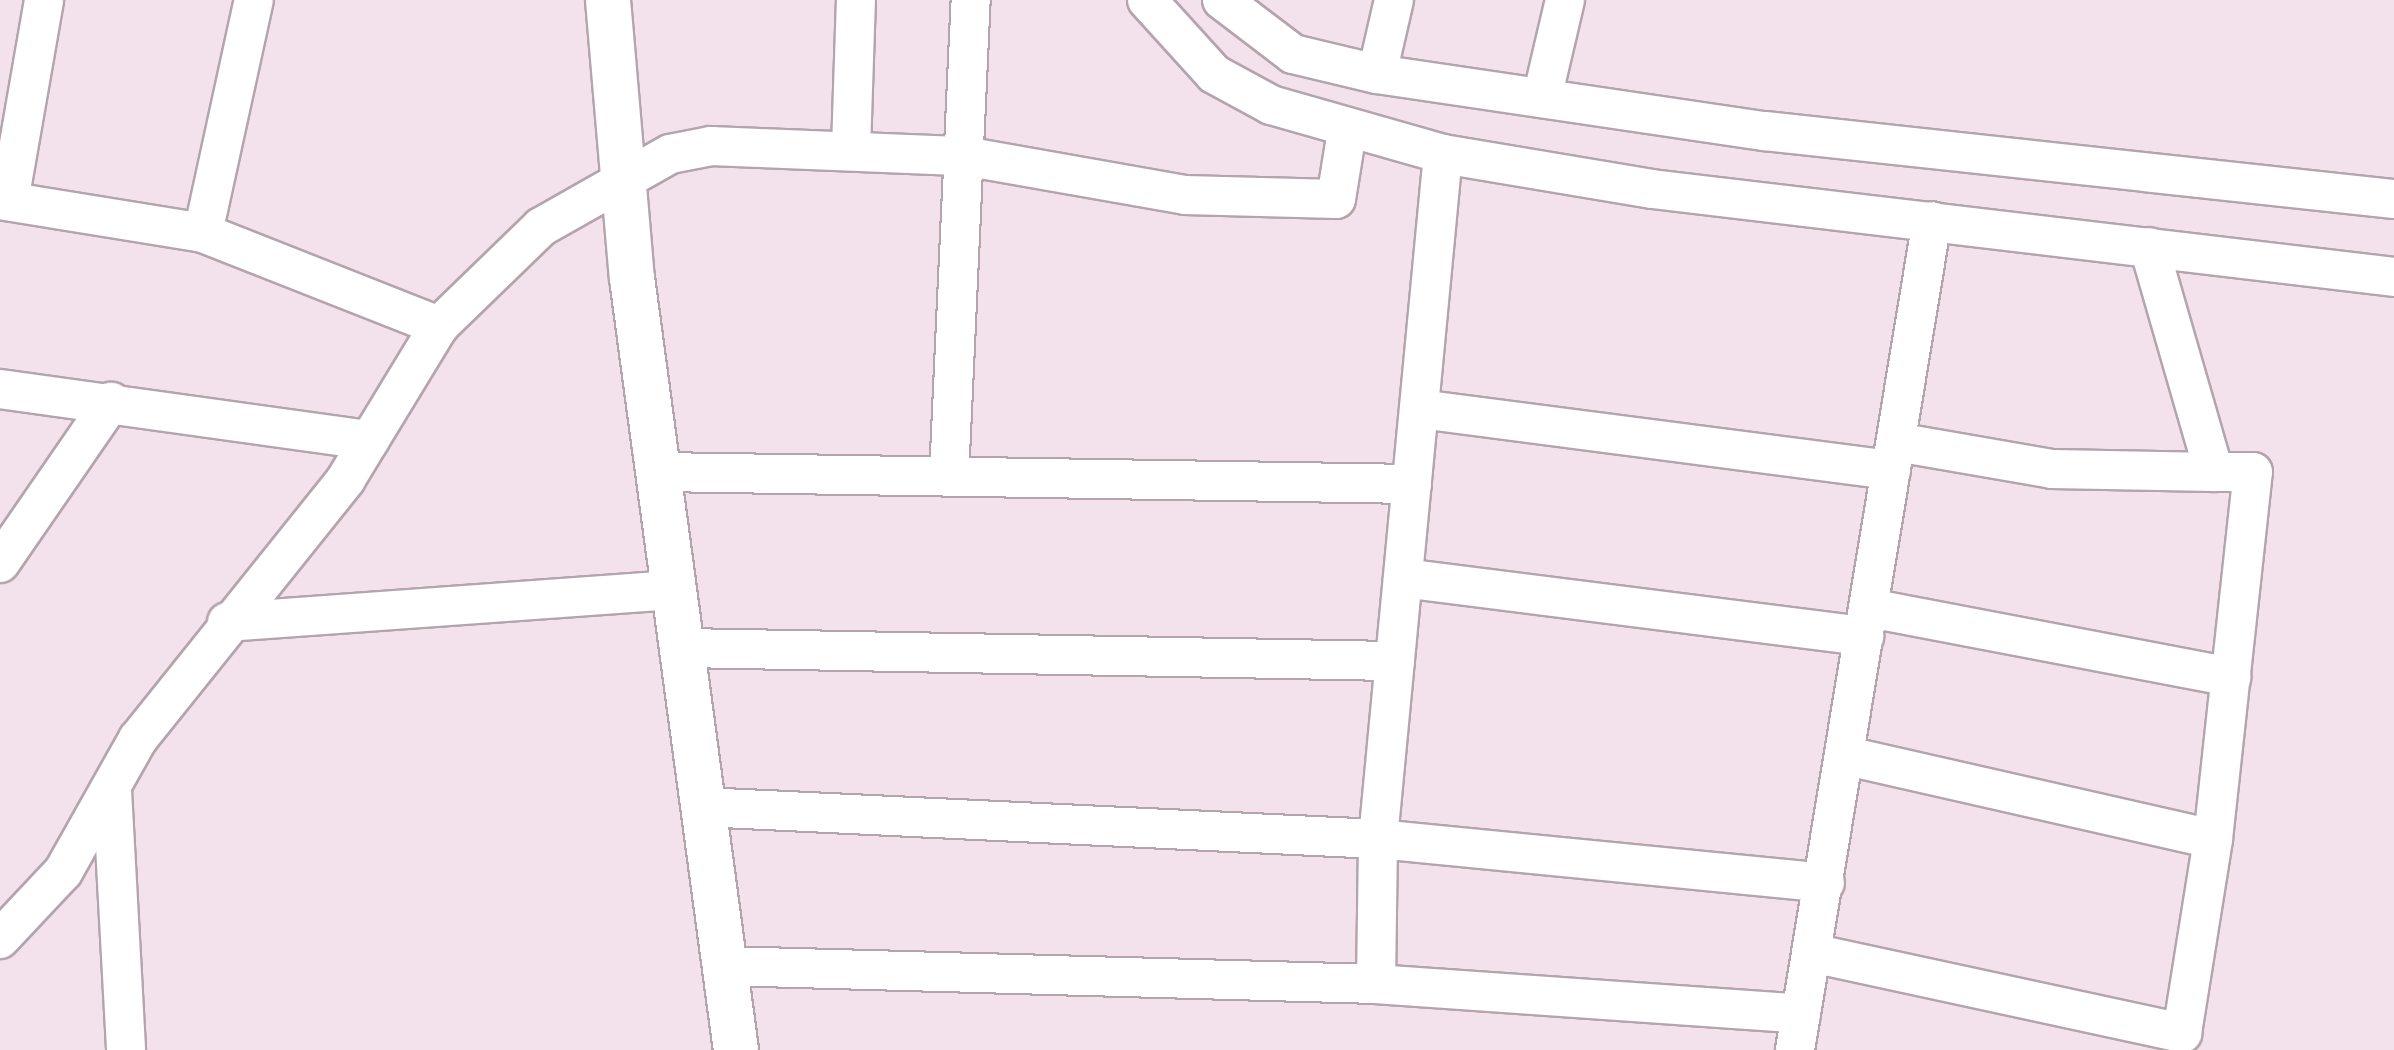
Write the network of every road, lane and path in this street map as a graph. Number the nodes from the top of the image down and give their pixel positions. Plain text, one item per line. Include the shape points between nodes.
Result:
1 (44, 0) edge
2 (254, 0) edge
3 (608, 0) edge
4 (856, 0) edge
5 (971, 0) edge
6 (1147, 0) edge
7 (1222, 0) edge
8 (1394, 0) edge
9 (1565, 0) edge
10 (1377, 74) junction
11 (1542, 98) junction
12 (1347, 131) junction
13 (851, 149) junction
14 (1443, 154) junction
15 (964, 156) junction
16 (621, 182) junction
17 (2394, 199) edge
18 (4, 200) edge
19 (1932, 221) junction
20 (203, 233) junction
21 (2149, 247) junction
22 (2394, 277) edge
23 (439, 326) junction
24 (0, 389) edge
25 (111, 402) junction
26 (1420, 409) junction
27 (369, 440) junction
28 (1893, 456) junction
29 (659, 472) junction
30 (2214, 472) junction
31 (949, 477) junction
32 (1412, 484) junction
33 (0, 563) edge
34 (1403, 578) junction
35 (675, 590) junction
36 (227, 622) junction
37 (1866, 622) junction
38 (683, 648) junction
39 (1395, 661) junction
40 (2231, 677) junction
41 (1847, 756) junction
42 (112, 790) junction
43 (702, 807) junction
44 (1378, 839) junction
45 (2213, 839) junction
46 (1825, 883) junction
47 (0, 939) edge
48 (1812, 953) junction
49 (724, 966) junction
50 (1376, 984) junction
51 (1798, 1032) edge
52 (2181, 1041) edge
53 (126, 1050) edge
54 (736, 1050) edge

1 - 18 street
2 - 20 street
3 - 16 main road
4 - 13 street
5 - 15 street
6 - 12 street via 1214,74 1271,105
7 - 10 street via 1293,54
8 - 10 street
9 - 11 street
10 - 11 street
11 - 17 street via 1765,131
12 - 14 street
12 - 15 street via 1336,199 1185,195
13 - 15 street
13 - 16 street via 711,146 670,154
14 - 19 street via 1652,189
14 - 26 street
15 - 31 street
16 - 23 street via 541,227
16 - 29 main road
18 - 20 street
19 - 21 street
19 - 28 street
20 - 23 street
21 - 22 street
21 - 30 street
23 - 27 street
24 - 25 street
25 - 27 street
25 - 33 street
26 - 28 street
26 - 32 street
27 - 36 street
28 - 30 street via 2052,469
28 - 37 street
29 - 31 street
29 - 35 main road
30 - 40 street via 2253,472
31 - 32 street
32 - 34 street
34 - 37 street
34 - 39 street
35 - 36 street
35 - 38 main road
36 - 42 street via 138,739
37 - 40 street
37 - 41 street
38 - 39 street
38 - 43 main road
39 - 44 street
40 - 45 street
41 - 45 street
41 - 46 street
42 - 47 street via 63,872
42 - 53 street
43 - 44 street
43 - 49 main road
44 - 46 street
44 - 50 street
45 - 52 street
46 - 48 street
48 - 51 street
48 - 52 street
49 - 50 street
49 - 54 main road
50 - 51 street

